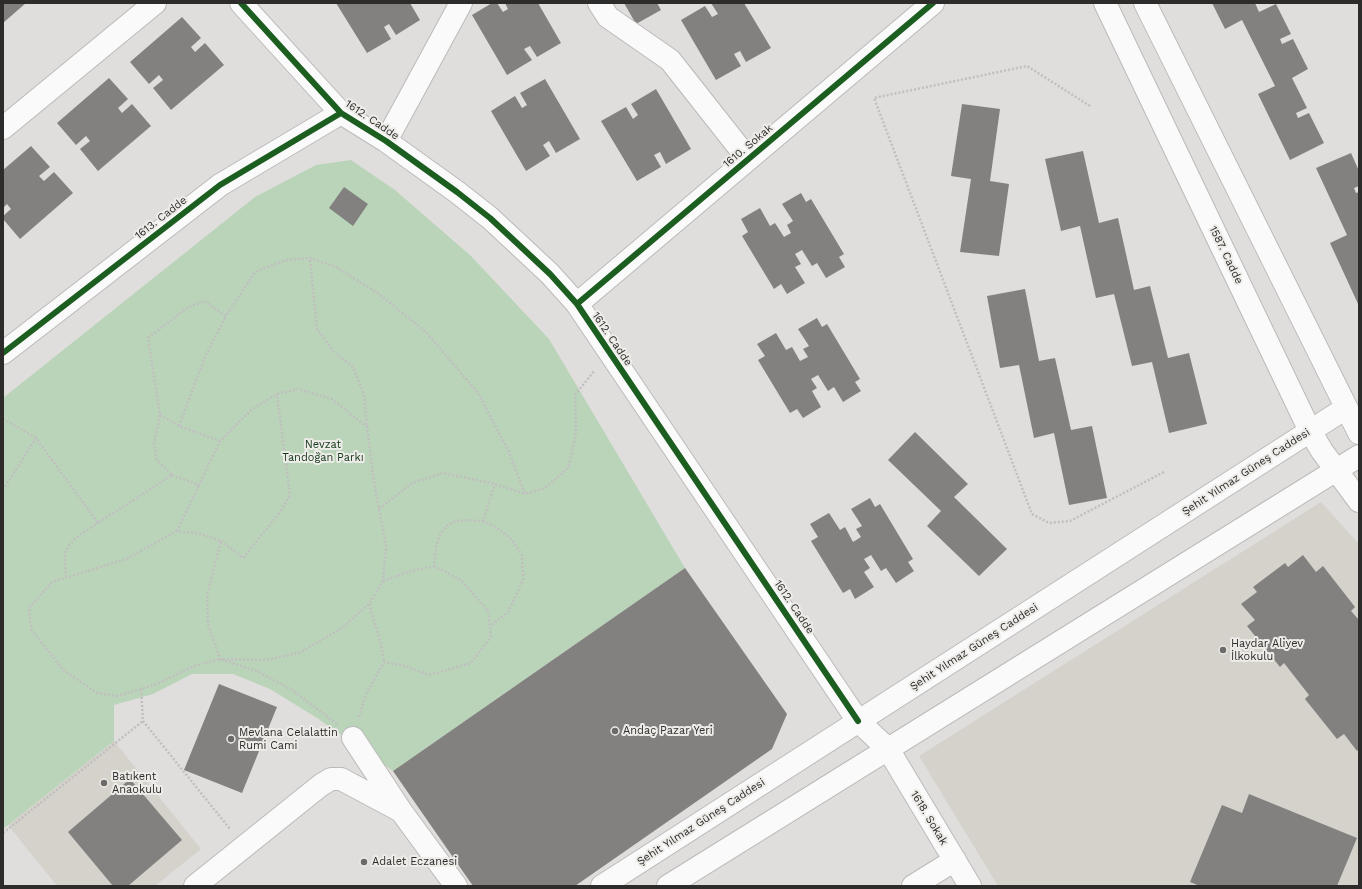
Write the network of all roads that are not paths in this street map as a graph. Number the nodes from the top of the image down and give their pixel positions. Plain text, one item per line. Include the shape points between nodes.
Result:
1 (155, 3) edge
2 (241, 3) edge
3 (461, 3) edge
4 (599, 3) edge
5 (933, 3) edge
6 (1105, 3) edge
7 (1145, 3) edge
8 (340, 113) junction
9 (3, 128) edge
10 (386, 141) junction
11 (748, 159) junction
12 (577, 304) junction
13 (3, 353) edge
14 (1352, 409) edge
15 (1310, 431) junction
16 (1359, 433) edge
17 (1359, 456) edge
18 (1336, 470) junction
19 (1359, 501) edge
20 (858, 721) junction
21 (354, 738) road end
22 (888, 749) junction
23 (401, 811) junction
24 (955, 860) junction
25 (195, 886) edge
26 (456, 886) edge
27 (602, 886) edge
28 (668, 886) edge
29 (913, 886) edge
30 (970, 886) edge

1 - 9 street
2 - 8 street, 1612. Cadde
3 - 10 street
4 - 11 street via 608,17 670,60
5 - 11 street, 1610. Sokak
6 - 15 street, 1587. Cadde
7 - 14 street
8 - 10 street, 1612. Cadde
8 - 13 street, 1613. Cadde via 220,185
10 - 12 street, 1612. Cadde via 490,218 550,274
11 - 12 street, 1610. Sokak
12 - 20 street, 1612. Cadde
14 - 15 street, Şehit Yılmaz Güneş Caddesi
14 - 16 street
15 - 18 street, 1587. Cadde
15 - 20 street, Şehit Yılmaz Güneş Caddesi
17 - 18 street
18 - 19 street, 1587. Cadde
18 - 22 street
20 - 22 street, 1612. Cadde
20 - 27 street, Şehit Yılmaz Güneş Caddesi
21 - 23 street
22 - 24 street, 1618. Sokak
22 - 28 street
23 - 25 street via 341,779 331,779
23 - 26 street
24 - 29 street
24 - 30 street, 1618. Sokak

